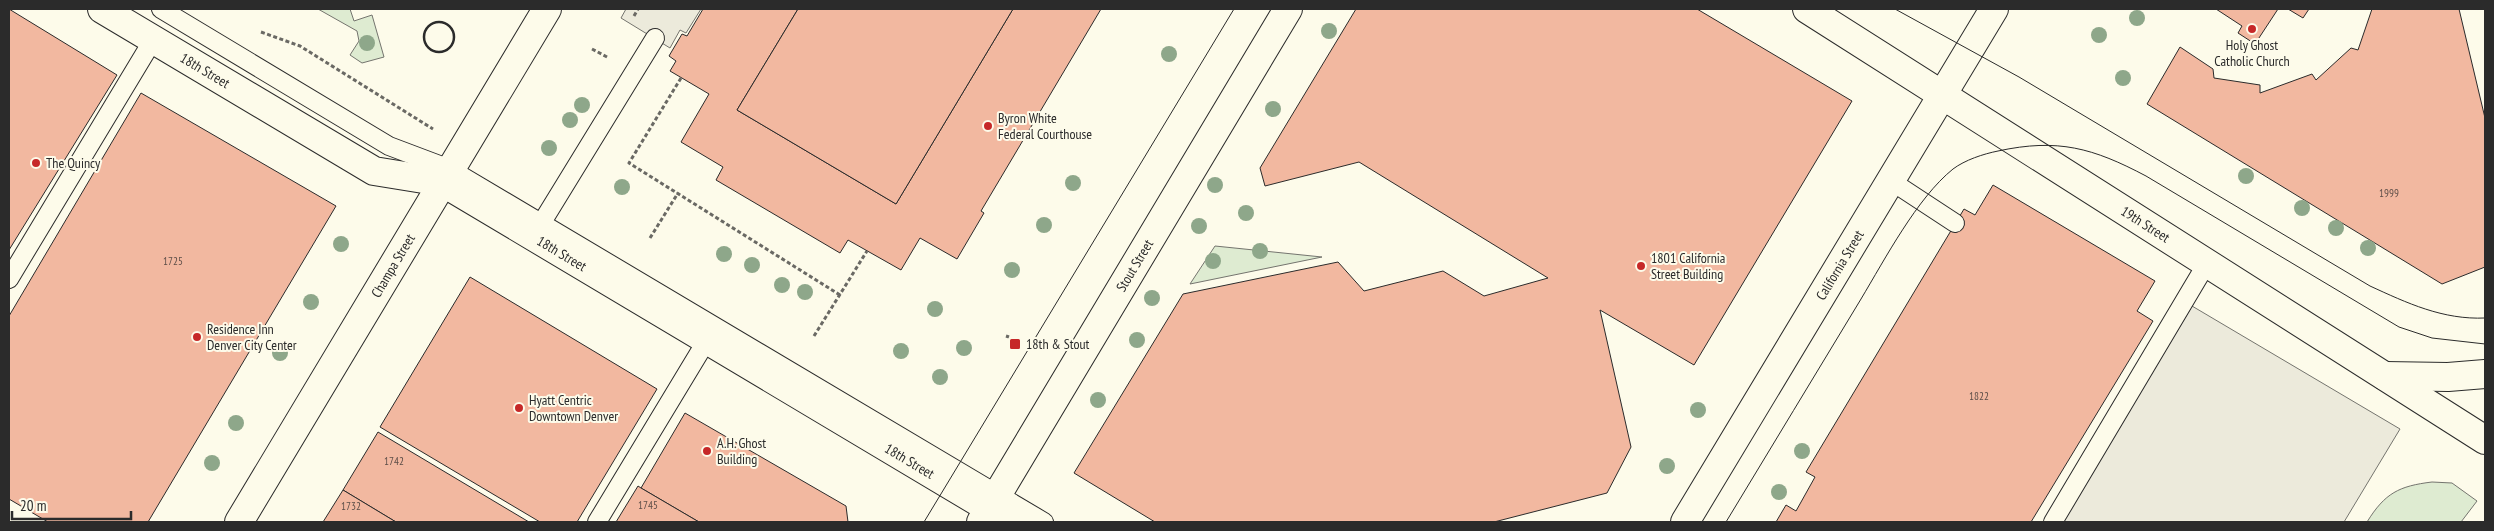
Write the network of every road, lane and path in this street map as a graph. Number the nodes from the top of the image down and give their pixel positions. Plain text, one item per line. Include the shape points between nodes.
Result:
1 (102, 9) edge
2 (161, 9) edge
3 (547, 9) edge
4 (1288, 9) edge
5 (1807, 9) edge
6 (1994, 9) edge
7 (256, 30) dead end
8 (655, 38) dead end
9 (153, 40) junction
10 (592, 49) dead end
11 (608, 58) dead end
12 (681, 78) dead end
13 (1942, 94) junction
14 (410, 114) dead end
15 (446, 175) junction
16 (1891, 182) junction
17 (678, 193) junction
18 (1955, 223) dead end
19 (538, 230) junction
20 (650, 238) dead end
21 (867, 251) dead end
22 (2206, 263) junction
23 (9, 280) edge
24 (840, 295) junction
25 (814, 336) dead end
26 (707, 340) junction
27 (2485, 374) edge
28 (2385, 376) junction
29 (2485, 440) edge
30 (989, 508) edge
31 (239, 522) edge
32 (597, 522) edge
33 (1012, 522) edge
34 (1044, 522) edge
35 (1685, 522) edge
36 (2053, 522) edge

1 - 9 main road, 18th Street
2 - 15 lane via 389,146
3 - 15 main road, Champa Street
4 - 30 main road, Stout Street
5 - 13 main road, 19th Street
6 - 13 main road, California Street
7 - 14 path via 300,46
8 - 19 lane
9 - 15 main road, 18th Street via 374,171
9 - 23 lane
10 - 11 path
12 - 17 path via 629,163
13 - 16 main road, California Street
13 - 22 main road, 19th Street
15 - 19 main road, 18th Street
15 - 31 main road, Champa Street
16 - 18 lane
16 - 35 main road, California Street
17 - 20 path
17 - 24 path
19 - 26 main road, 18th Street
19 - 30 lane
21 - 24 path
22 - 28 main road, 19th Street
22 - 36 lane
24 - 25 path
26 - 30 main road, 18th Street
26 - 32 lane
27 - 28 main road
28 - 29 main road, 19th Street
30 - 33 main road, 18th Street
30 - 34 lane

